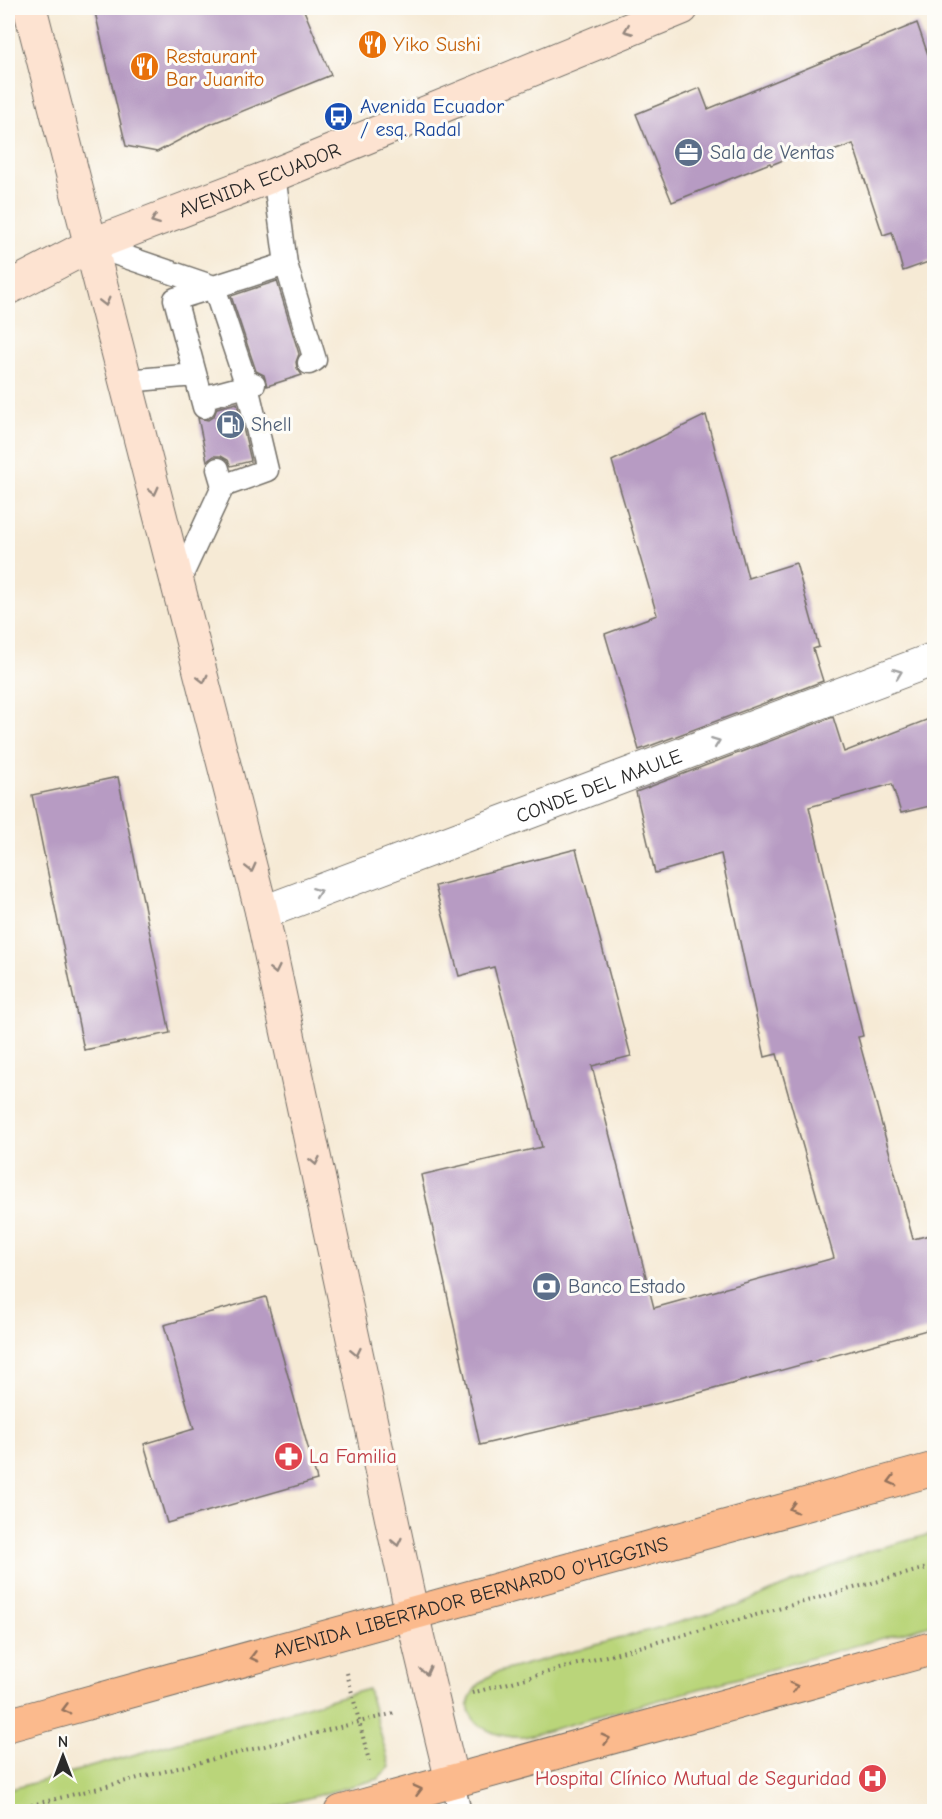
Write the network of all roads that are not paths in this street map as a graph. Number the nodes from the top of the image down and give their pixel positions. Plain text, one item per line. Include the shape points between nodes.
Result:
1 (30, 8) edge
2 (682, 8) edge
3 (274, 175) junction
4 (91, 245) junction
5 (286, 264) junction
6 (214, 286) junction
7 (8, 288) edge
8 (309, 363) dead end
9 (195, 375) junction
10 (126, 381) junction
11 (250, 385) junction
12 (178, 583) junction
13 (934, 659) edge
14 (262, 913) junction
15 (934, 1469) edge
16 (412, 1614) junction
17 (934, 1648) edge
18 (8, 1725) edge
19 (456, 1796) edge
20 (341, 1812) edge

1 - 4 main road
2 -> 3 main road, AVENIDA ECUADOR
3 -> 4 main road, AVENIDA ECUADOR
3 - 5 lane
4 - 6 lane
4 - 7 main road, AVENIDA ECUADOR
4 -> 10 main road
5 - 6 lane
5 - 8 lane via 315,360
6 - 9 lane via 175,299
6 - 11 lane
9 - 10 lane
9 - 11 lane via 203,403
10 -> 12 main road
11 - 12 lane via 267,470 220,477
12 -> 14 main road
14 -> 13 street, CONDE DEL MAULE
14 -> 16 main road
15 -> 16 main road, AVENIDA LIBERTADOR BERNARDO O'HIGGINS
16 -> 18 main road, AVENIDA LIBERTADOR BERNARDO O'HIGGINS
16 -> 19 main road
19 -> 17 main road
20 -> 19 main road via 379,1801

